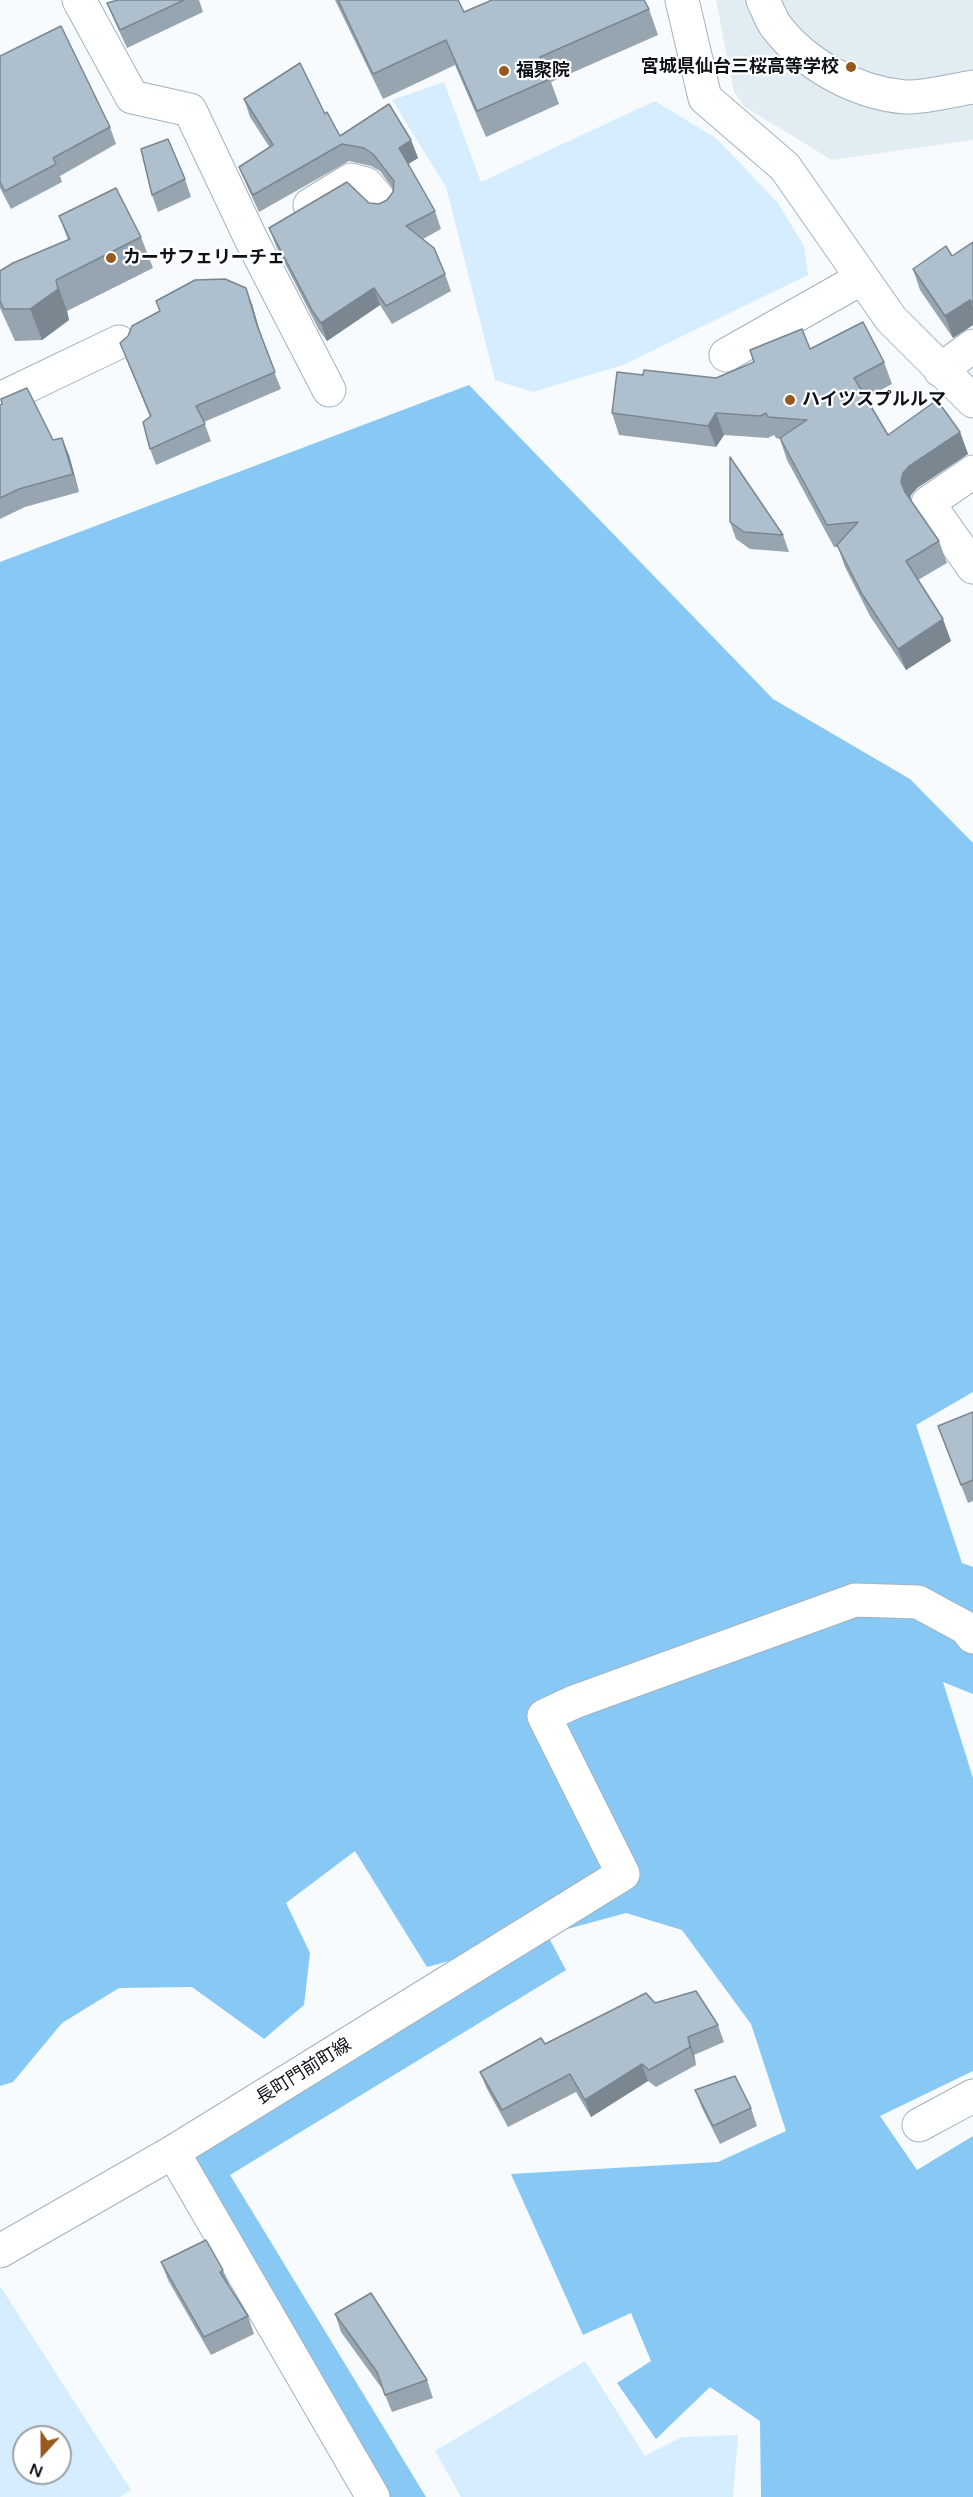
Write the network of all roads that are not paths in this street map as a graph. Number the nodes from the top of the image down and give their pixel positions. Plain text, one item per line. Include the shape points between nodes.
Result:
1 (79, 0) edge
2 (682, 0) edge
3 (763, 0) edge
4 (973, 87) edge
5 (382, 203) edge
6 (251, 239) junction
7 (862, 278) junction
8 (119, 342) edge
9 (973, 346) edge
10 (726, 355) dead end
11 (940, 370) junction
12 (329, 390) dead end
13 (0, 399) edge
14 (973, 401) edge
15 (973, 472) edge
16 (973, 567) edge
17 (973, 1637) edge
18 (973, 2096) edge
19 (919, 2125) dead end
20 (173, 2152) junction
21 (0, 2251) edge
22 (373, 2497) edge

1 - 6 street via 132,97 190,110
2 - 7 street via 705,98 785,167
3 - 4 street via 775,24 798,49 830,74 869,89 906,97
5 - 6 street via 366,184 351,180
6 - 12 street
7 - 10 street
7 - 11 street via 891,319
8 - 13 street
9 - 11 street
11 - 14 street
15 - 16 street via 928,503
17 - 20 street, 長町門前町線 via 966,1628 918,1602 855,1600 544,1716 623,1874
18 - 19 street
20 - 21 street
20 - 22 street

